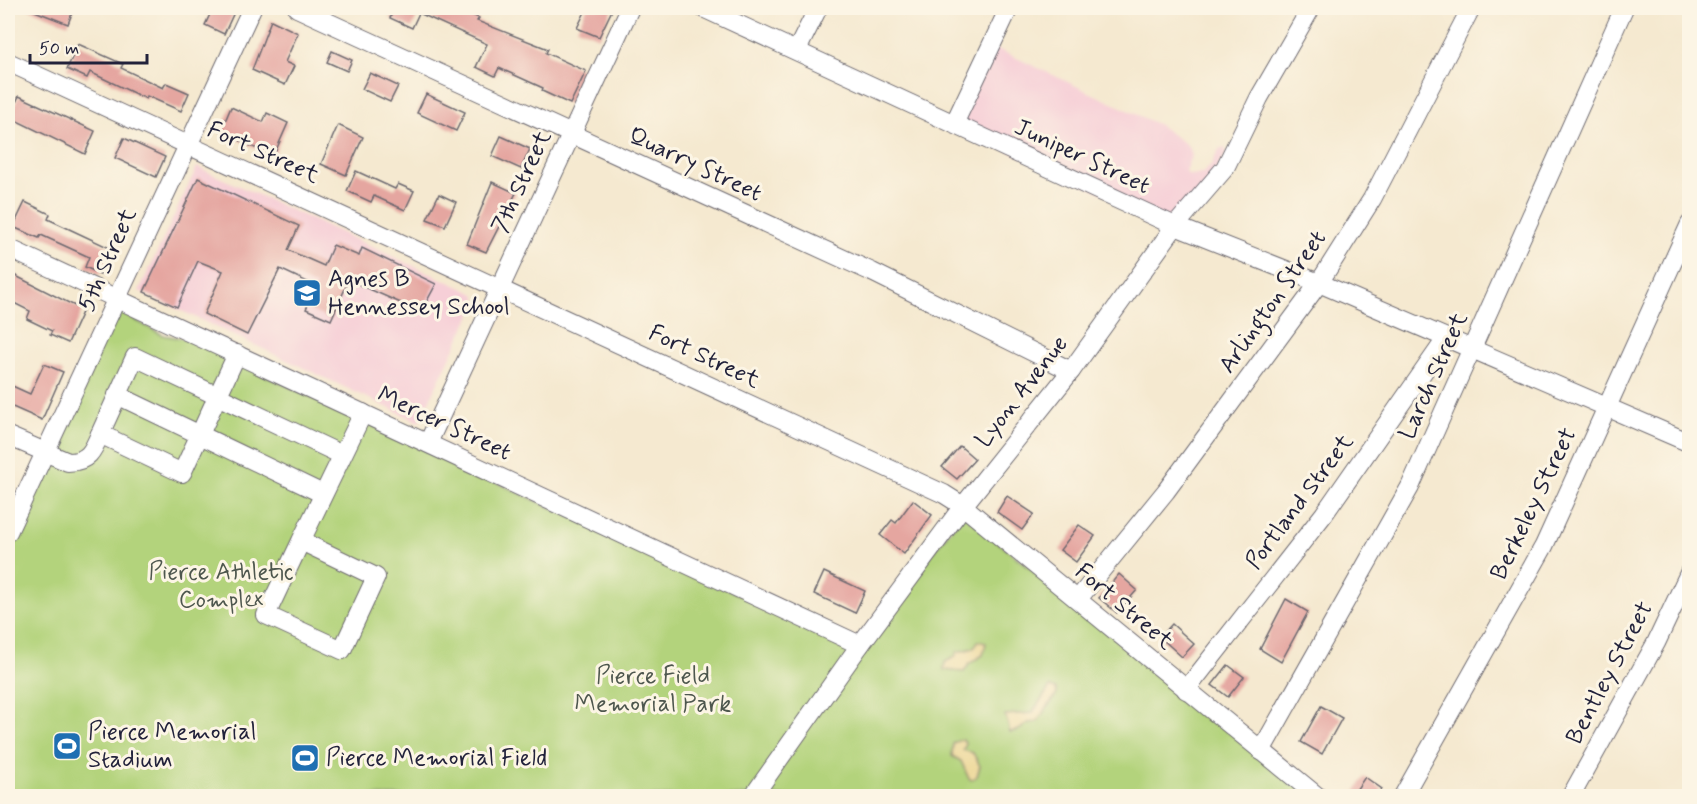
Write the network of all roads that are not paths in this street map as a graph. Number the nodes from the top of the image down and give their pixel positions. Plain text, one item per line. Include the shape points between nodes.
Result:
1 (252, 8) edge
2 (297, 8) edge
3 (630, 8) edge
4 (703, 8) edge
5 (818, 8) edge
6 (1009, 8) edge
7 (1311, 8) edge
8 (1471, 8) edge
9 (1624, 8) edge
10 (798, 50) junction
11 (8, 62) edge
12 (954, 124) junction
13 (571, 134) junction
14 (186, 144) junction
15 (1689, 224) edge
16 (1175, 226) junction
17 (8, 248) edge
18 (1319, 283) junction
19 (500, 290) junction
20 (117, 298) junction
21 (1446, 339) junction
22 (1472, 350) junction
23 (237, 354) junction
24 (1071, 370) junction
25 (117, 395) junction
26 (217, 396) junction
27 (1608, 408) junction
28 (363, 412) junction
29 (100, 434) junction
30 (199, 434) junction
31 (8, 436) edge
32 (428, 443) junction
33 (1689, 444) edge
34 (44, 453) junction
35 (342, 454) junction
36 (323, 494) junction
37 (963, 506) junction
38 (8, 532) edge
39 (301, 541) junction
40 (1689, 571) edge
41 (1078, 599) junction
42 (860, 645) junction
43 (1186, 690) junction
44 (1261, 751) junction
45 (753, 796) edge
46 (1317, 796) edge
47 (1403, 796) edge
48 (1571, 796) edge

1 - 14 street, 5th Street
2 - 13 street, Quarry Street
3 - 13 street, 7th Street
4 - 10 street, Juniper Street
5 - 10 street
6 - 12 street
7 - 16 street, Lyon Avenue via 1225,168
8 - 18 street, Arlington Street via 1372,199
9 - 22 street, Larch Street
10 - 12 street, Juniper Street
11 - 14 street, Fort Street
12 - 16 street, Juniper Street
13 - 19 street, 7th Street
13 - 24 street, Quarry Street via 872,272
14 - 19 street, Fort Street
14 - 20 street, 5th Street
15 - 27 street, Berkeley Street
16 - 18 street, Juniper Street
16 - 24 street, Lyon Avenue
17 - 20 street, Mercer Street
18 - 21 street, Juniper Street
18 - 41 street, Arlington Street via 1166,491
19 - 32 street, 7th Street
19 - 37 street, Fort Street
20 - 23 street, Mercer Street
20 - 34 street, 5th Street
21 - 22 street, Juniper Street
21 - 43 street, Portland Street via 1324,514
22 - 27 street
22 - 44 street, Larch Street via 1410,487
23 - 26 street
23 - 28 street, Mercer Street
24 - 37 street, Lyon Avenue
25 - 26 street via 135,357
25 - 29 street
25 - 30 street
26 - 30 street
26 - 35 street
27 - 33 street
27 - 47 street, Berkeley Street via 1544,546
28 - 32 street, Mercer Street
28 - 35 street
29 - 30 street via 182,474
29 - 34 street via 90,454 77,462
30 - 36 street
31 - 34 street
32 - 42 street, Mercer Street
34 - 38 street, 5th Street
35 - 36 street
36 - 39 street
37 - 41 street, Fort Street
37 - 42 street, Lyon Avenue
39 - 39 street via 376,577 342,650 266,615
40 - 48 street, Bentley Street via 1656,643
41 - 43 street, Fort Street
42 - 45 street, Lyon Avenue
43 - 44 street, Fort Street
44 - 46 street, Fort Street

